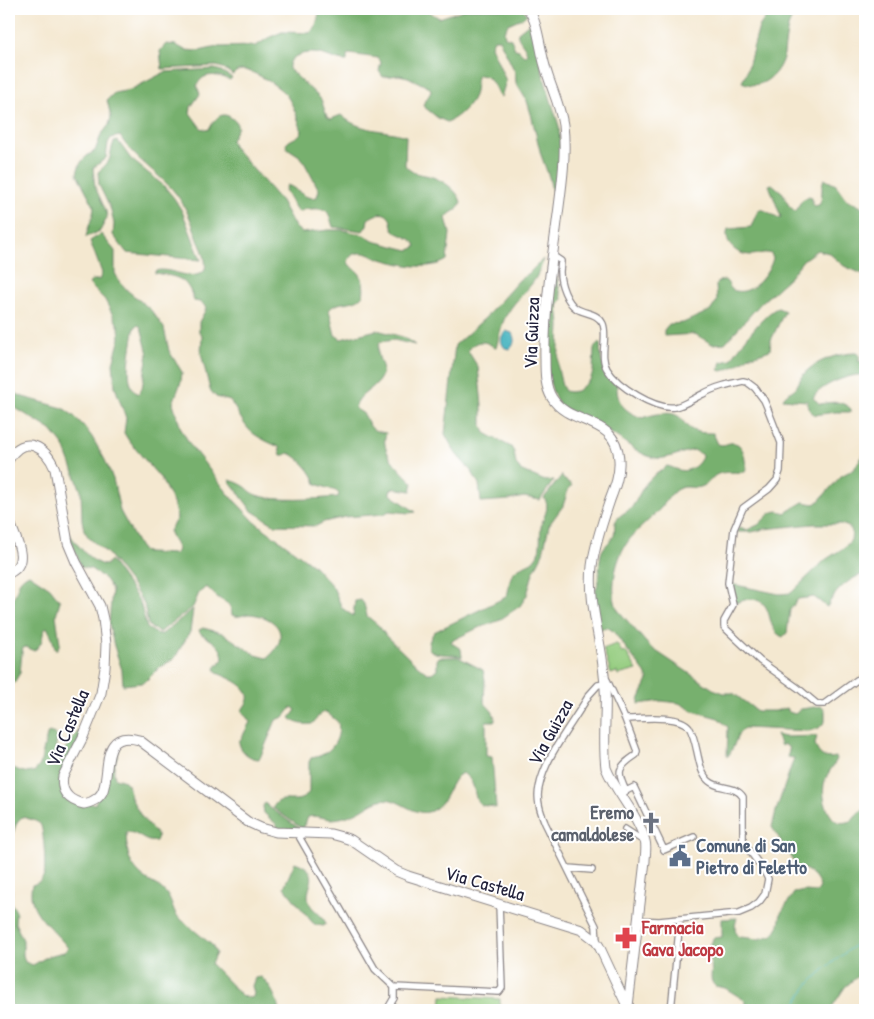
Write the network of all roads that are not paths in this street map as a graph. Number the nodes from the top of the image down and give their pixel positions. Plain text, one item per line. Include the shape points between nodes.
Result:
1 (528, 9) edge
2 (552, 255) junction
3 (9, 459) edge
4 (9, 520) edge
5 (9, 574) edge
6 (865, 674) edge
7 (605, 680) junction
8 (625, 719) junction
9 (624, 793) junction
10 (625, 829) dead end
11 (297, 833) junction
12 (694, 837) dead end
13 (646, 842) junction
14 (568, 868) junction
15 (592, 870) dead end
16 (499, 904) junction
17 (638, 920) junction
18 (680, 920) junction
19 (597, 942) junction
20 (394, 987) junction
21 (628, 1009) edge
22 (387, 1010) edge
23 (671, 1010) edge

1 - 2 main road, Via Guizza via 535,23 563,126 562,168
2 - 6 street via 561,261 560,276 569,301 576,308 596,316 603,324 606,366 630,391 649,401 674,407 704,393 743,381 755,388 764,400 781,443 779,474 769,489 743,508 734,529 728,583 732,605 724,627 760,661 817,704 824,704
2 - 7 main road, Via Guizza via 545,360 548,390 564,410 612,436 620,460 617,481 592,564 593,607
3 - 11 main road, Via Castella via 14,450 28,445 45,452 52,460 68,543 104,619 106,644 101,693 63,776 66,794 76,803 96,800 104,788 106,762 112,746 132,739 144,743 237,816 268,830
4 - 5 main road via 20,554 17,567
7 - 8 street
7 - 9 main road, Via Guizza via 606,768 612,782
7 - 14 street, Via Guizza via 589,695 548,764 538,789 540,810
8 - 9 street via 637,751 620,771
8 - 18 street via 677,719 687,725 705,777 715,784 738,791 743,797 743,839 768,879 765,894 747,911
9 - 12 street via 634,787 664,850
9 - 13 main road, Via Guizza
10 - 13 street
11 - 16 main road, Via Castella via 342,836 396,871
11 - 20 street via 375,969
13 - 17 main road
14 - 15 street
14 - 19 street, Via Guizza via 596,926
16 - 19 main road, Via Castella via 572,925
16 - 20 street via 502,988 499,992
17 - 18 street
17 - 21 main road
18 - 23 street
19 - 21 main road, Via Castella
20 - 22 street via 394,998

